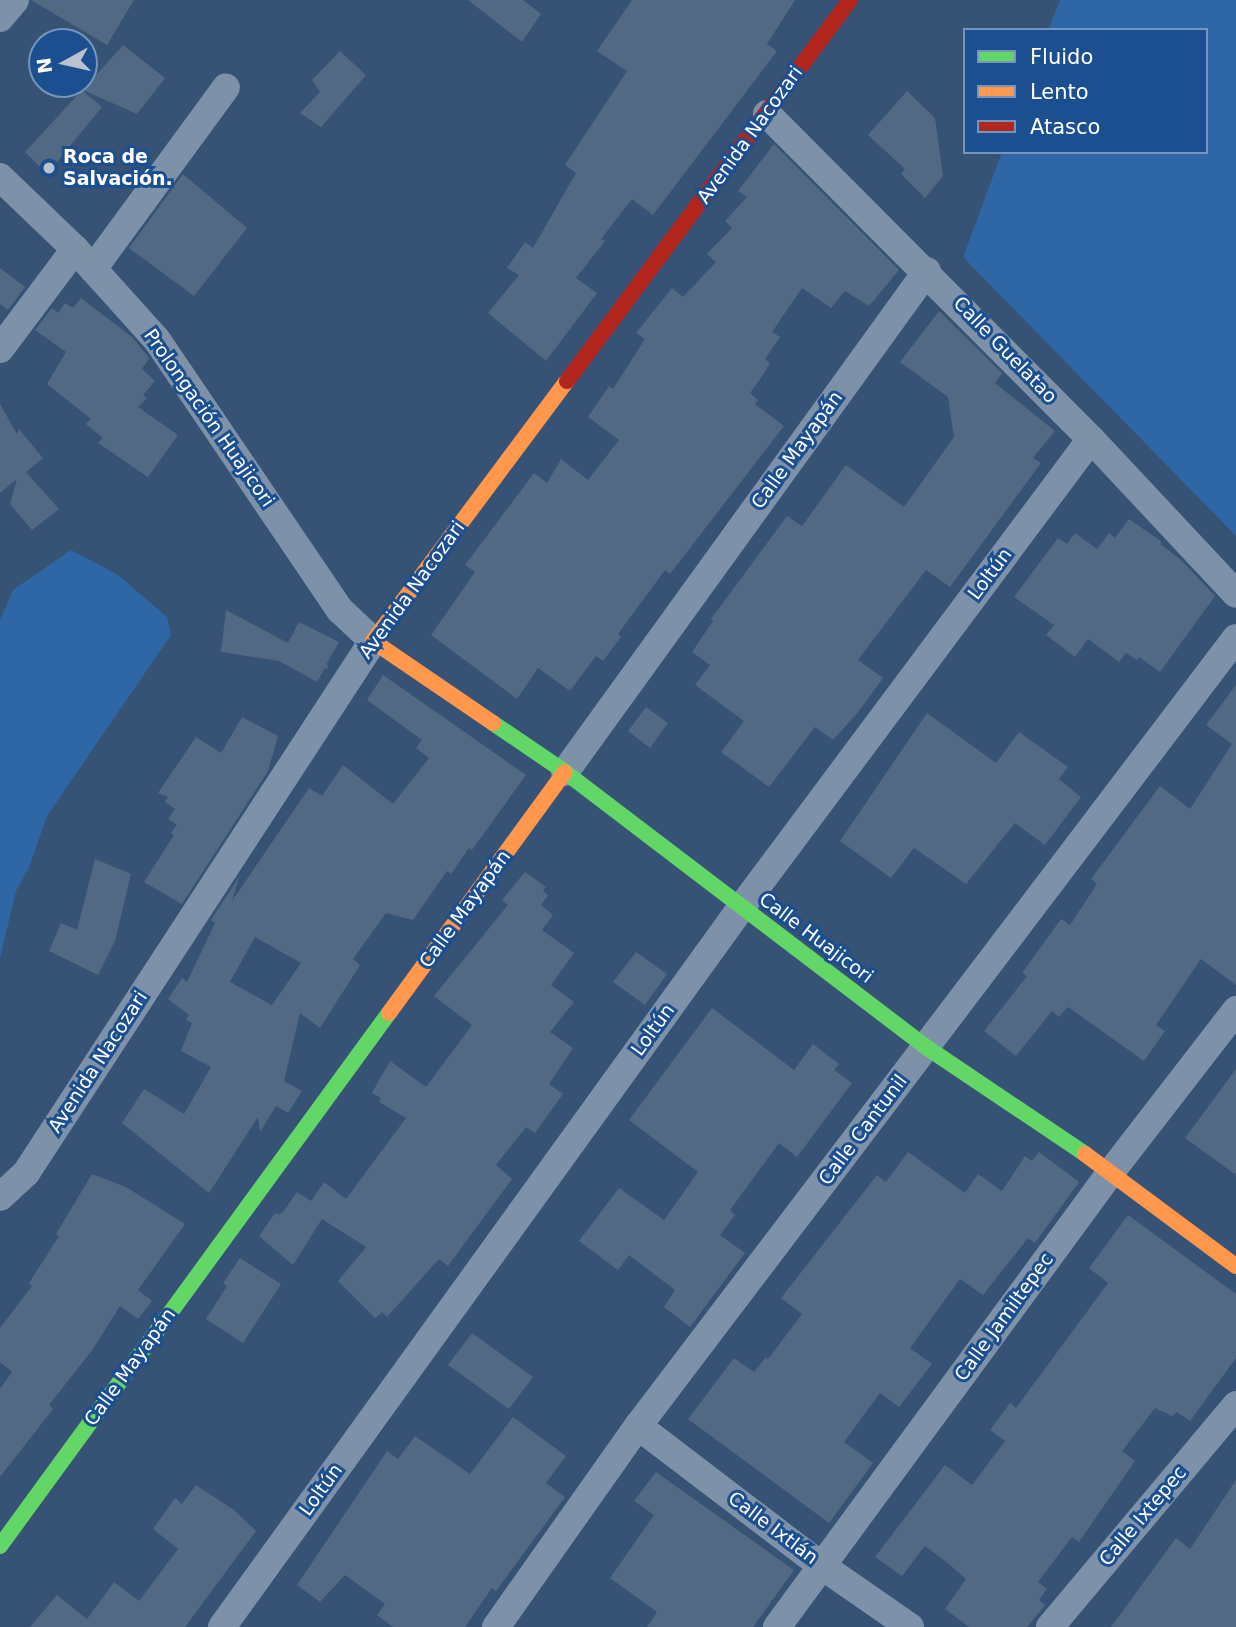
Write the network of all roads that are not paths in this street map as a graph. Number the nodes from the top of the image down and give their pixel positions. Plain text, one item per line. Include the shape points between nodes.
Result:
1 (15, 0) edge
2 (850, 0) edge
3 (0, 18) edge
4 (226, 87) dead end
5 (767, 114) junction
6 (0, 177) edge
7 (84, 259) junction
8 (927, 271) junction
9 (0, 349) edge
10 (1091, 439) junction
11 (1236, 594) edge
12 (1236, 638) edge
13 (373, 641) junction
14 (565, 772) junction
15 (741, 908) junction
16 (1236, 1010) edge
17 (926, 1047) junction
18 (1111, 1172) junction
19 (0, 1197) edge
20 (1236, 1266) edge
21 (1236, 1405) edge
22 (638, 1426) junction
23 (0, 1546) edge
24 (822, 1566) junction
25 (222, 1627) edge
26 (496, 1627) edge
27 (777, 1627) edge
28 (910, 1627) edge
29 (1051, 1627) edge

1 - 3 street
2 - 5 street, Avenida Nacozari
4 - 7 street
5 - 8 street, Calle Guelatao
5 - 13 street, Avenida Nacozari
6 - 7 street, Prolongación Huajicori
7 - 9 street
7 - 13 street, Prolongación Huajicori via 157,340 340,610
8 - 10 street, Calle Guelatao
8 - 14 street, Calle Mayapán
10 - 11 street, Calle Guelatao
10 - 15 street, Loltún
12 - 17 street, Calle Cantunil
13 - 14 street, Calle Huajicori
13 - 19 street, Avenida Nacozari via 26,1173
14 - 15 street, Calle Huajicori
14 - 23 street, Calle Mayapán
15 - 17 street, Calle Huajicori
15 - 25 street, Loltún
16 - 18 street, Calle Jamiltepec
17 - 18 street, Calle Huajicori
17 - 22 street, Calle Cantunil
18 - 20 street, Calle Huajicori
18 - 24 street, Calle Jamiltepec
21 - 29 street, Calle Ixtepec
22 - 24 street, Calle Ixtlán
22 - 26 street, Calle Cantunil
24 - 27 street, Calle Jamiltepec
24 - 28 street, Calle Ixtlán

